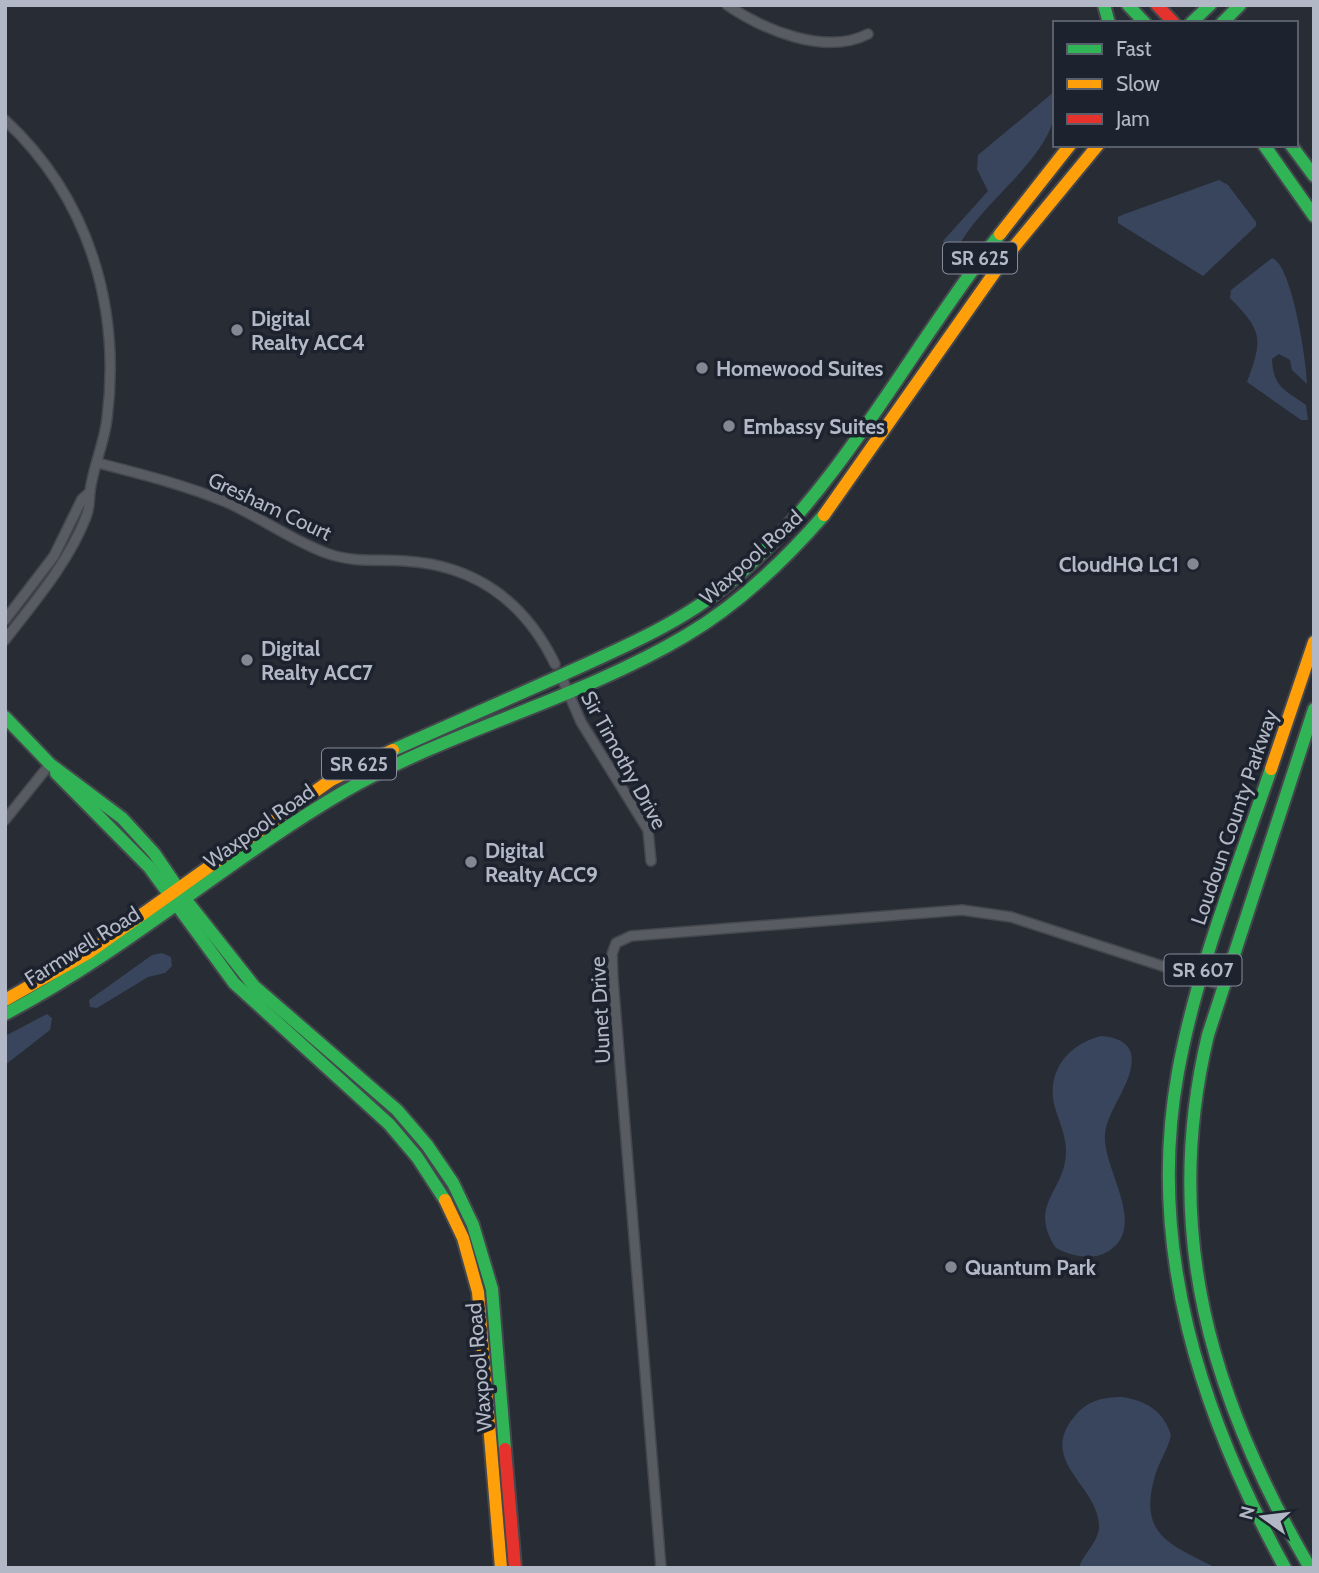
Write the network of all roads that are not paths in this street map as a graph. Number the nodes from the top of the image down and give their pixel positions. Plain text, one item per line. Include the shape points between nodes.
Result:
1 (727, 5) edge
2 (1128, 5) edge
3 (1157, 5) edge
4 (1210, 5) edge
5 (1240, 5) edge
6 (1143, 21) edge
7 (1172, 21) edge
8 (1193, 21) edge
9 (1224, 21) edge
10 (868, 34) dead end
11 (5, 120) edge
12 (1068, 147) edge
13 (1096, 147) edge
14 (1265, 147) edge
15 (1292, 147) edge
16 (1314, 176) edge
17 (1314, 216) edge
18 (98, 463) junction
19 (90, 492) junction
20 (5, 620) edge
21 (5, 640) edge
22 (1314, 642) edge
23 (558, 670) junction
24 (567, 692) junction
25 (1314, 709) edge
26 (5, 717) edge
27 (50, 764) junction
28 (5, 820) edge
29 (651, 861) dead end
30 (174, 891) junction
31 (182, 904) junction
32 (1200, 978) junction
33 (1221, 985) junction
34 (5, 1000) edge
35 (5, 1014) edge
36 (501, 1568) edge
37 (514, 1568) edge
38 (661, 1568) edge
39 (1285, 1568) edge
40 (1311, 1568) edge

1 - 10 street via 773,30 805,38 857,40
2 - 6 main road
3 - 7 main road
4 - 8 main road
5 - 9 main road
11 - 18 street via 35,150 63,190 101,279 109,323 110,371
12 - 23 main road, Waxpool Road / SR 625 via 1005,224 791,523 740,574 687,613 640,640
13 - 24 main road, Waxpool Road / SR 625 via 1000,263 845,488 803,540 704,624
14 - 17 main road
15 - 16 main road
18 - 19 street
18 - 23 street, Gresham Court via 205,494 342,558 424,562 465,572 522,612 538,631
19 - 20 street via 82,499 54,556
19 - 21 street via 90,507 65,562
22 - 32 main road, Loudoun County Parkway / SR 607
23 - 24 street, Sir Timothy Drive
23 - 30 main road, Waxpool Road / SR 625 via 358,765
24 - 29 street, Sir Timothy Drive via 648,830
24 - 31 main road, Waxpool Road / SR 625 via 344,792
25 - 33 main road, Loudoun County Parkway / SR 607
26 - 27 main road
27 - 28 street
27 - 30 main road via 122,818 154,853
30 - 31 main road, Waxpool Road
30 - 34 main road, Farmwell Road / SR 625 via 88,953
31 - 35 main road, Farmwell Road / SR 625 via 103,960
31 - 36 main road, Waxpool Road via 244,995 402,1136 452,1209 468,1251 481,1313
31 - 37 main road, Waxpool Road via 254,986 412,1127 441,1163 464,1203 481,1247 493,1300
32 - 33 street, Uunet Drive
32 - 38 street, Uunet Drive via 1011,917 962,910 631,936 616,943 613,979
32 - 39 main road, Loudoun County Parkway / SR 607 via 1182,1050 1169,1138 1174,1270 1188,1343 1217,1431
33 - 40 main road, Loudoun County Parkway / SR 607 via 1193,1112 1189,1178 1195,1275 1229,1407 1269,1496

